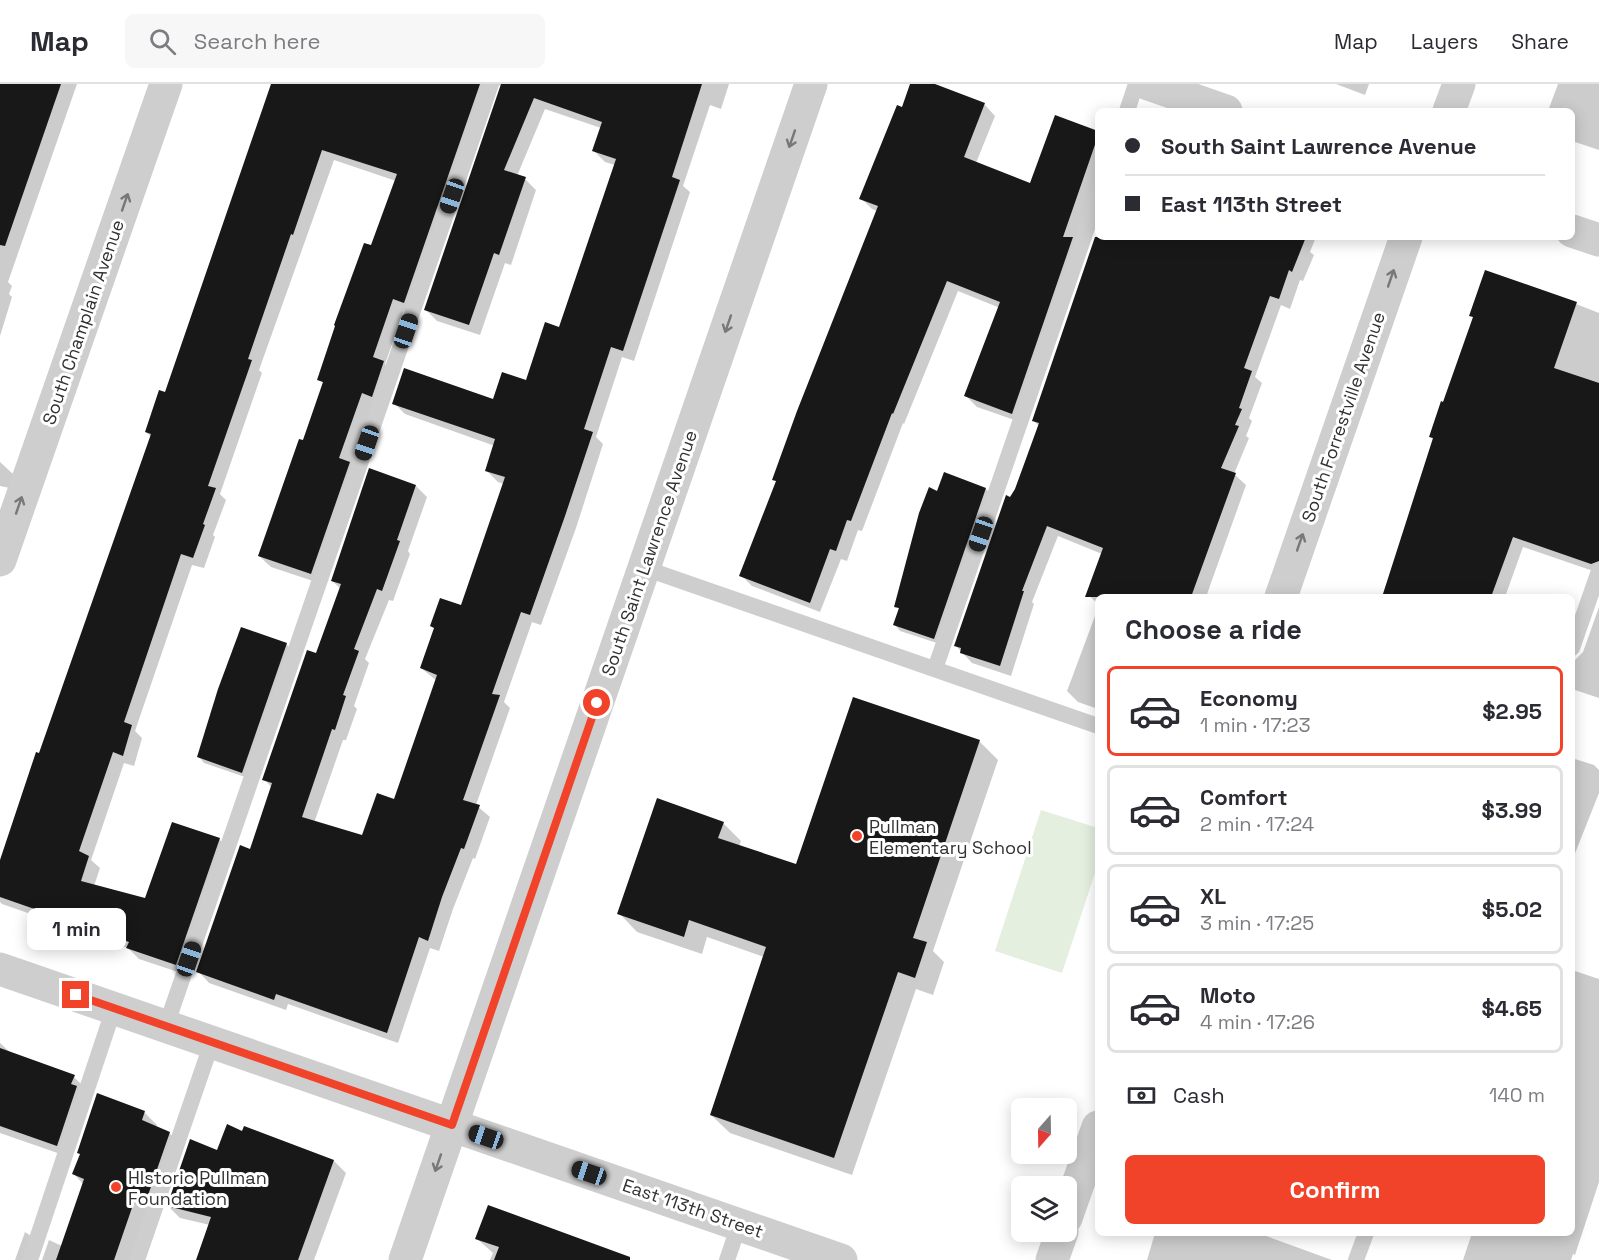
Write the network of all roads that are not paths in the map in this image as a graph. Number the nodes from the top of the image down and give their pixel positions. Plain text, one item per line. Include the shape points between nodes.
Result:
1 (166, 84) edge
2 (491, 84) edge
3 (811, 84) edge
4 (1136, 84) edge
5 (1148, 84) edge
6 (1459, 84) edge
7 (1128, 108) edge
8 (1217, 108) edge
9 (1450, 108) edge
10 (1095, 205) edge
11 (1575, 232) edge
12 (1405, 240) edge
13 (1599, 240) edge
14 (0, 560) edge
15 (644, 568) junction
16 (1599, 572) edge
17 (1282, 594) edge
18 (1575, 640) edge
19 (935, 669) junction
20 (1095, 725) edge
21 (0, 969) edge
22 (114, 1008) junction
23 (166, 1026) junction
24 (212, 1042) junction
25 (452, 1125) junction
26 (1095, 1136) edge
27 (1077, 1187) edge
28 (740, 1225) junction
29 (1365, 1236) edge
30 (1058, 1242) edge
31 (30, 1260) edge
32 (137, 1260) edge
33 (405, 1260) edge
34 (727, 1260) edge
35 (841, 1260) edge
36 (1052, 1260) edge
37 (1356, 1260) edge

14 -> 1 street, South Champlain Avenue
2 - 23 lane
3 -> 15 street, South Saint Lawrence Avenue
4 - 7 lane
5 - 8 street
6 - 9 street
10 - 19 lane
11 - 13 street
17 -> 12 street, South Forrestville Avenue
15 - 19 lane
15 - 25 street, South Saint Lawrence Avenue
16 - 18 lane
19 - 20 lane
21 - 22 street, East 113th Street
22 - 23 street, East 113th Street
22 - 31 lane
23 - 24 street, East 113th Street
24 - 25 street, East 113th Street
24 - 32 lane
25 - 28 street, East 113th Street
25 -> 33 street, South Saint Lawrence Avenue
26 - 27 street
28 - 34 lane
28 - 35 street, East 113th Street
29 - 37 lane
30 - 36 street

